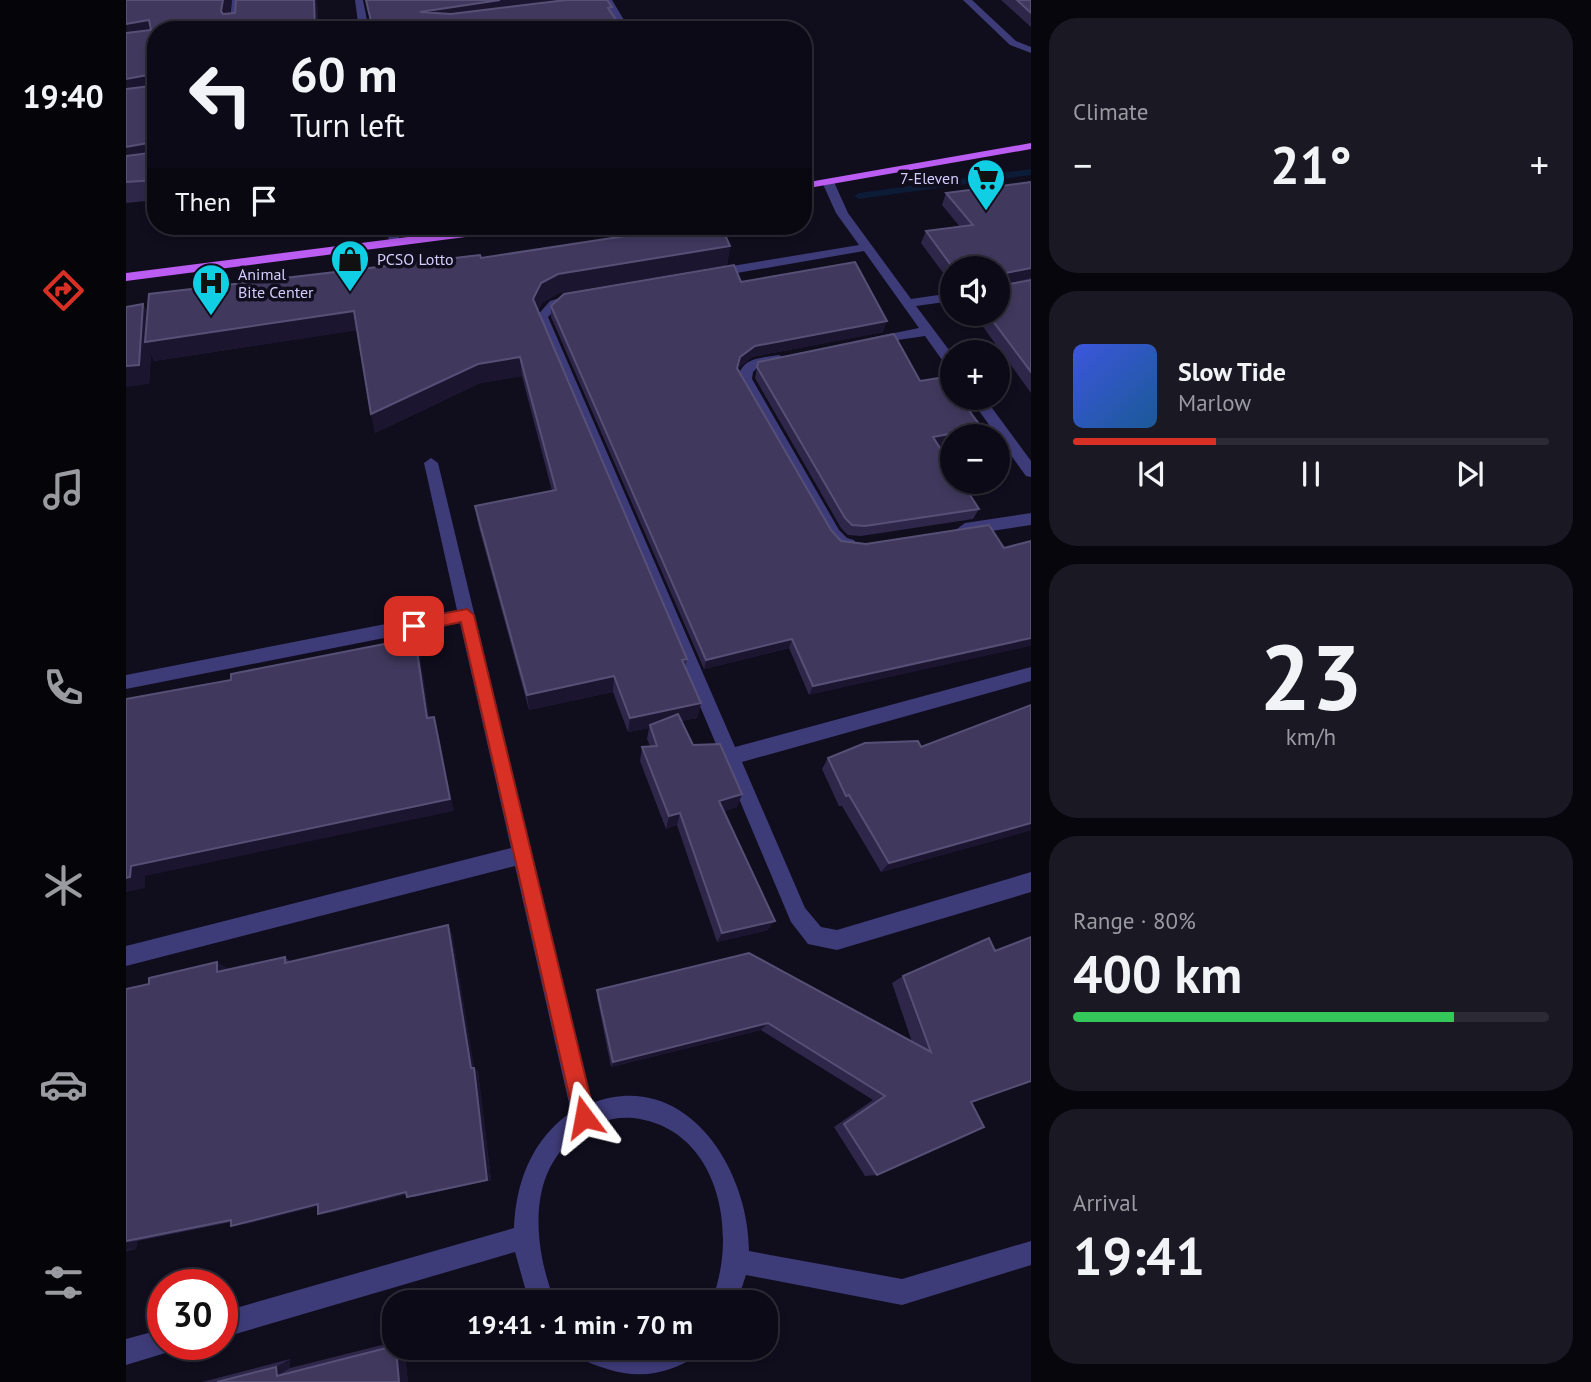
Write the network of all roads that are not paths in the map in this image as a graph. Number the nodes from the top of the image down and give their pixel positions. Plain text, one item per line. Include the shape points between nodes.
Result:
1 (236, 0) edge
2 (359, 0) edge
3 (967, 0) edge
4 (610, 4) edge
5 (599, 9) edge
6 (235, 21) edge
7 (362, 21) edge
8 (620, 21) edge
9 (1031, 50) edge
10 (1031, 146) edge
11 (828, 182) junction
12 (812, 185) edge
13 (394, 235) edge
14 (449, 235) edge
15 (395, 242) junction
16 (866, 247) junction
17 (706, 275) edge
18 (126, 277) edge
19 (586, 296) edge
20 (940, 299) edge
21 (907, 303) junction
22 (927, 331) junction
23 (860, 344) edge
24 (940, 348) edge
25 (793, 356) edge
26 (986, 410) edge
27 (431, 463) dead end
28 (1031, 472) edge
29 (1031, 519) edge
30 (953, 531) edge
31 (861, 545) edge
32 (467, 615) junction
33 (1031, 674) edge
34 (126, 682) edge
35 (729, 757) junction
36 (522, 855) junction
37 (1031, 882) edge
38 (126, 956) edge
39 (584, 1117) junction
40 (524, 1237) junction
41 (1031, 1253) edge
42 (737, 1261) junction
43 (536, 1290) edge
44 (728, 1290) edge
45 (238, 1320) edge
46 (147, 1346) edge
47 (126, 1352) edge
48 (613, 1360) edge
49 (656, 1360) edge

1 - 6 street
2 - 7 street
3 - 9 street via 1013,43
4 - 5 street
4 - 8 street
10 - 11 main road
11 - 12 main road
11 - 16 street via 842,213
13 - 15 street
14 - 15 main road
15 - 18 main road
16 - 17 street
16 - 21 street
19 - 35 street via 559,300 542,317
20 - 21 street
21 - 22 street
22 - 23 street
22 - 24 street
25 - 31 street via 753,364 745,379 834,534 843,544
26 - 28 street
27 - 32 street
29 - 30 street
32 - 34 street
32 - 36 street
33 - 35 street
35 - 37 street via 798,915 815,937 837,940
36 - 38 street
36 - 39 street
39 - 40 street via 559,1137 540,1165 527,1199
39 - 42 street via 615,1107 648,1110 680,1122 706,1146 727,1180 737,1218
40 - 43 street
40 - 45 street
41 - 42 street via 902,1292
42 - 44 street
46 - 47 street
48 - 49 street via 642,1364

